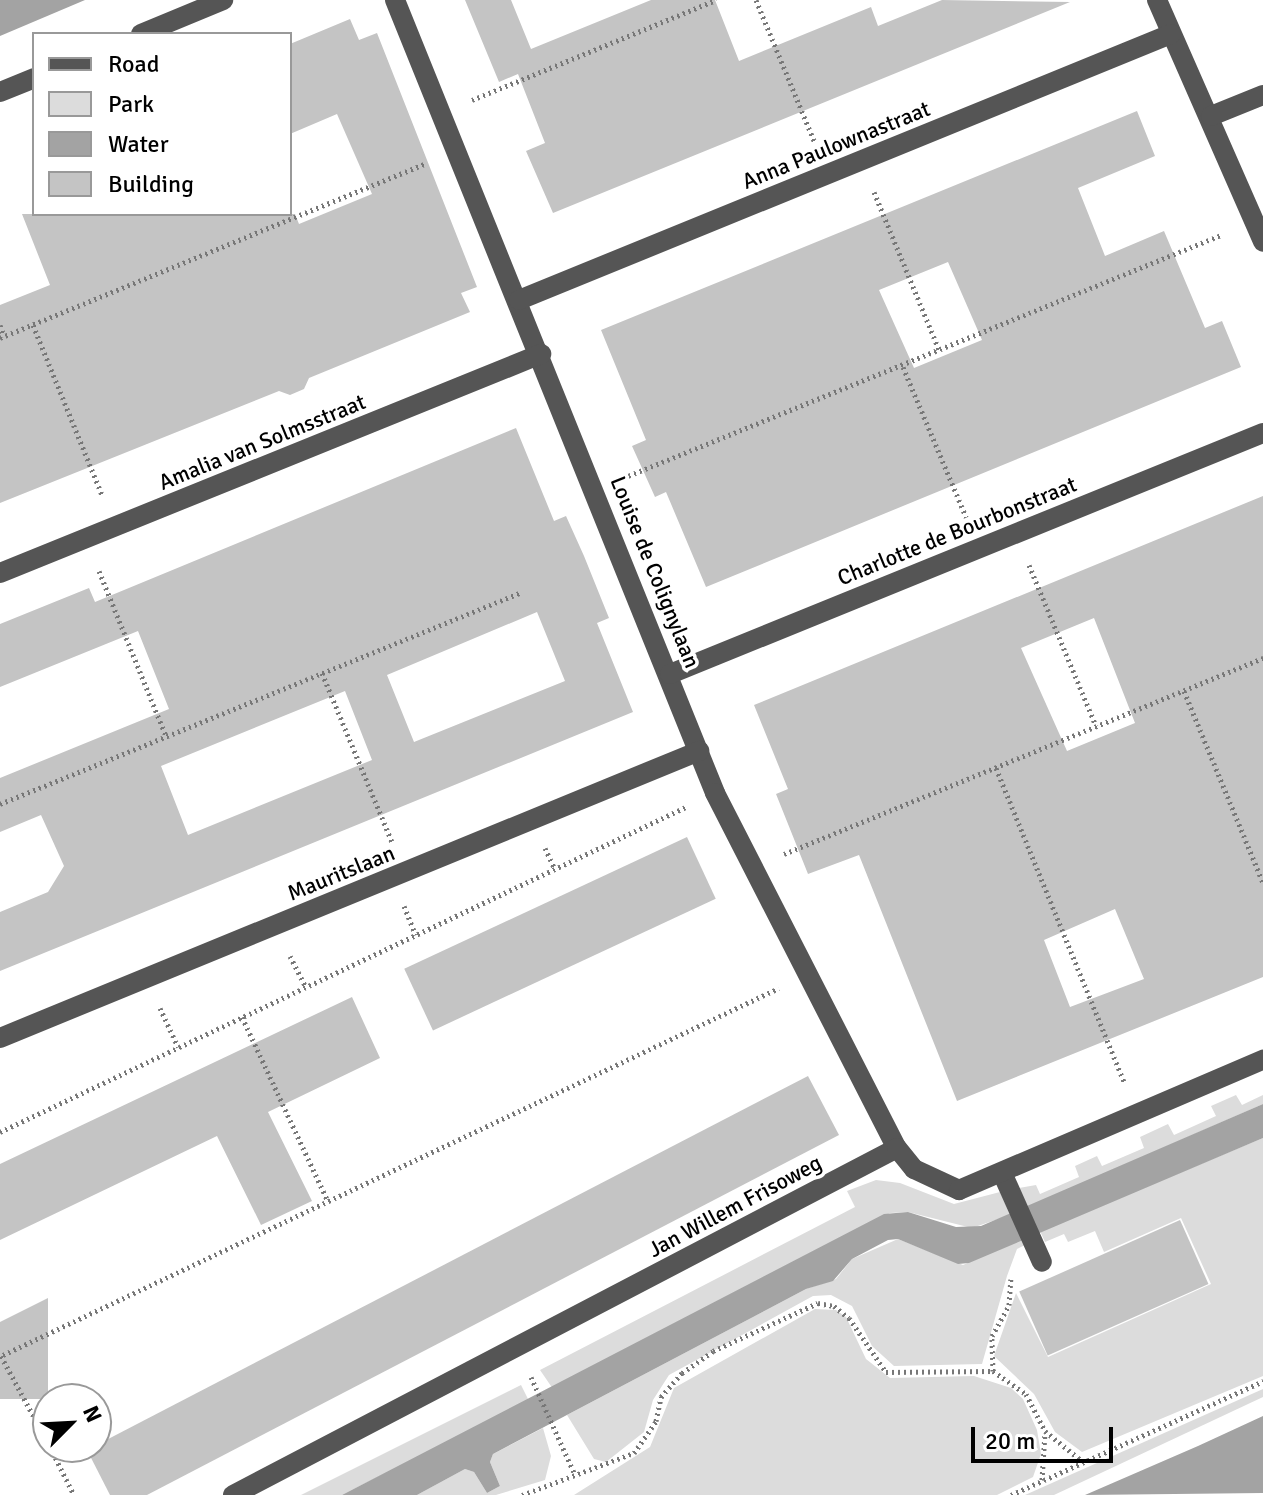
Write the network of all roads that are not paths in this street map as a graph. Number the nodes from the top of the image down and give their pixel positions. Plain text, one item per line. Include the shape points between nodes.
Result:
1 (223, 0) edge
2 (395, 0) edge
3 (1157, 0) edge
4 (146, 32) edge
5 (1171, 34) junction
6 (32, 79) edge
7 (0, 92) edge
8 (1263, 95) edge
9 (1211, 116) junction
10 (1263, 242) edge
11 (519, 300) junction
12 (541, 354) junction
13 (1263, 433) edge
14 (0, 573) edge
15 (670, 674) junction
16 (699, 751) junction
17 (0, 1038) edge
18 (1263, 1060) edge
19 (897, 1148) junction
20 (1003, 1175) junction
21 (1042, 1262) road end
22 (233, 1495) edge

1 - 4 street
2 - 11 street, Louise de Colignylaan
3 - 5 street
5 - 9 street
5 - 11 street, Anna Paulownastraat
6 - 7 street
8 - 9 street
9 - 10 street
11 - 12 street, Louise de Colignylaan
12 - 14 street, Amalia van Solmsstraat
12 - 15 street, Louise de Colignylaan
13 - 15 street, Charlotte de Bourbonstraat
15 - 16 street, Louise de Colignylaan
16 - 17 street, Mauritslaan
16 - 19 street, Louise de Colignylaan via 715,793
18 - 20 street
19 - 20 street via 914,1169 959,1190
19 - 22 street, Jan Willem Frisoweg
20 - 21 street

